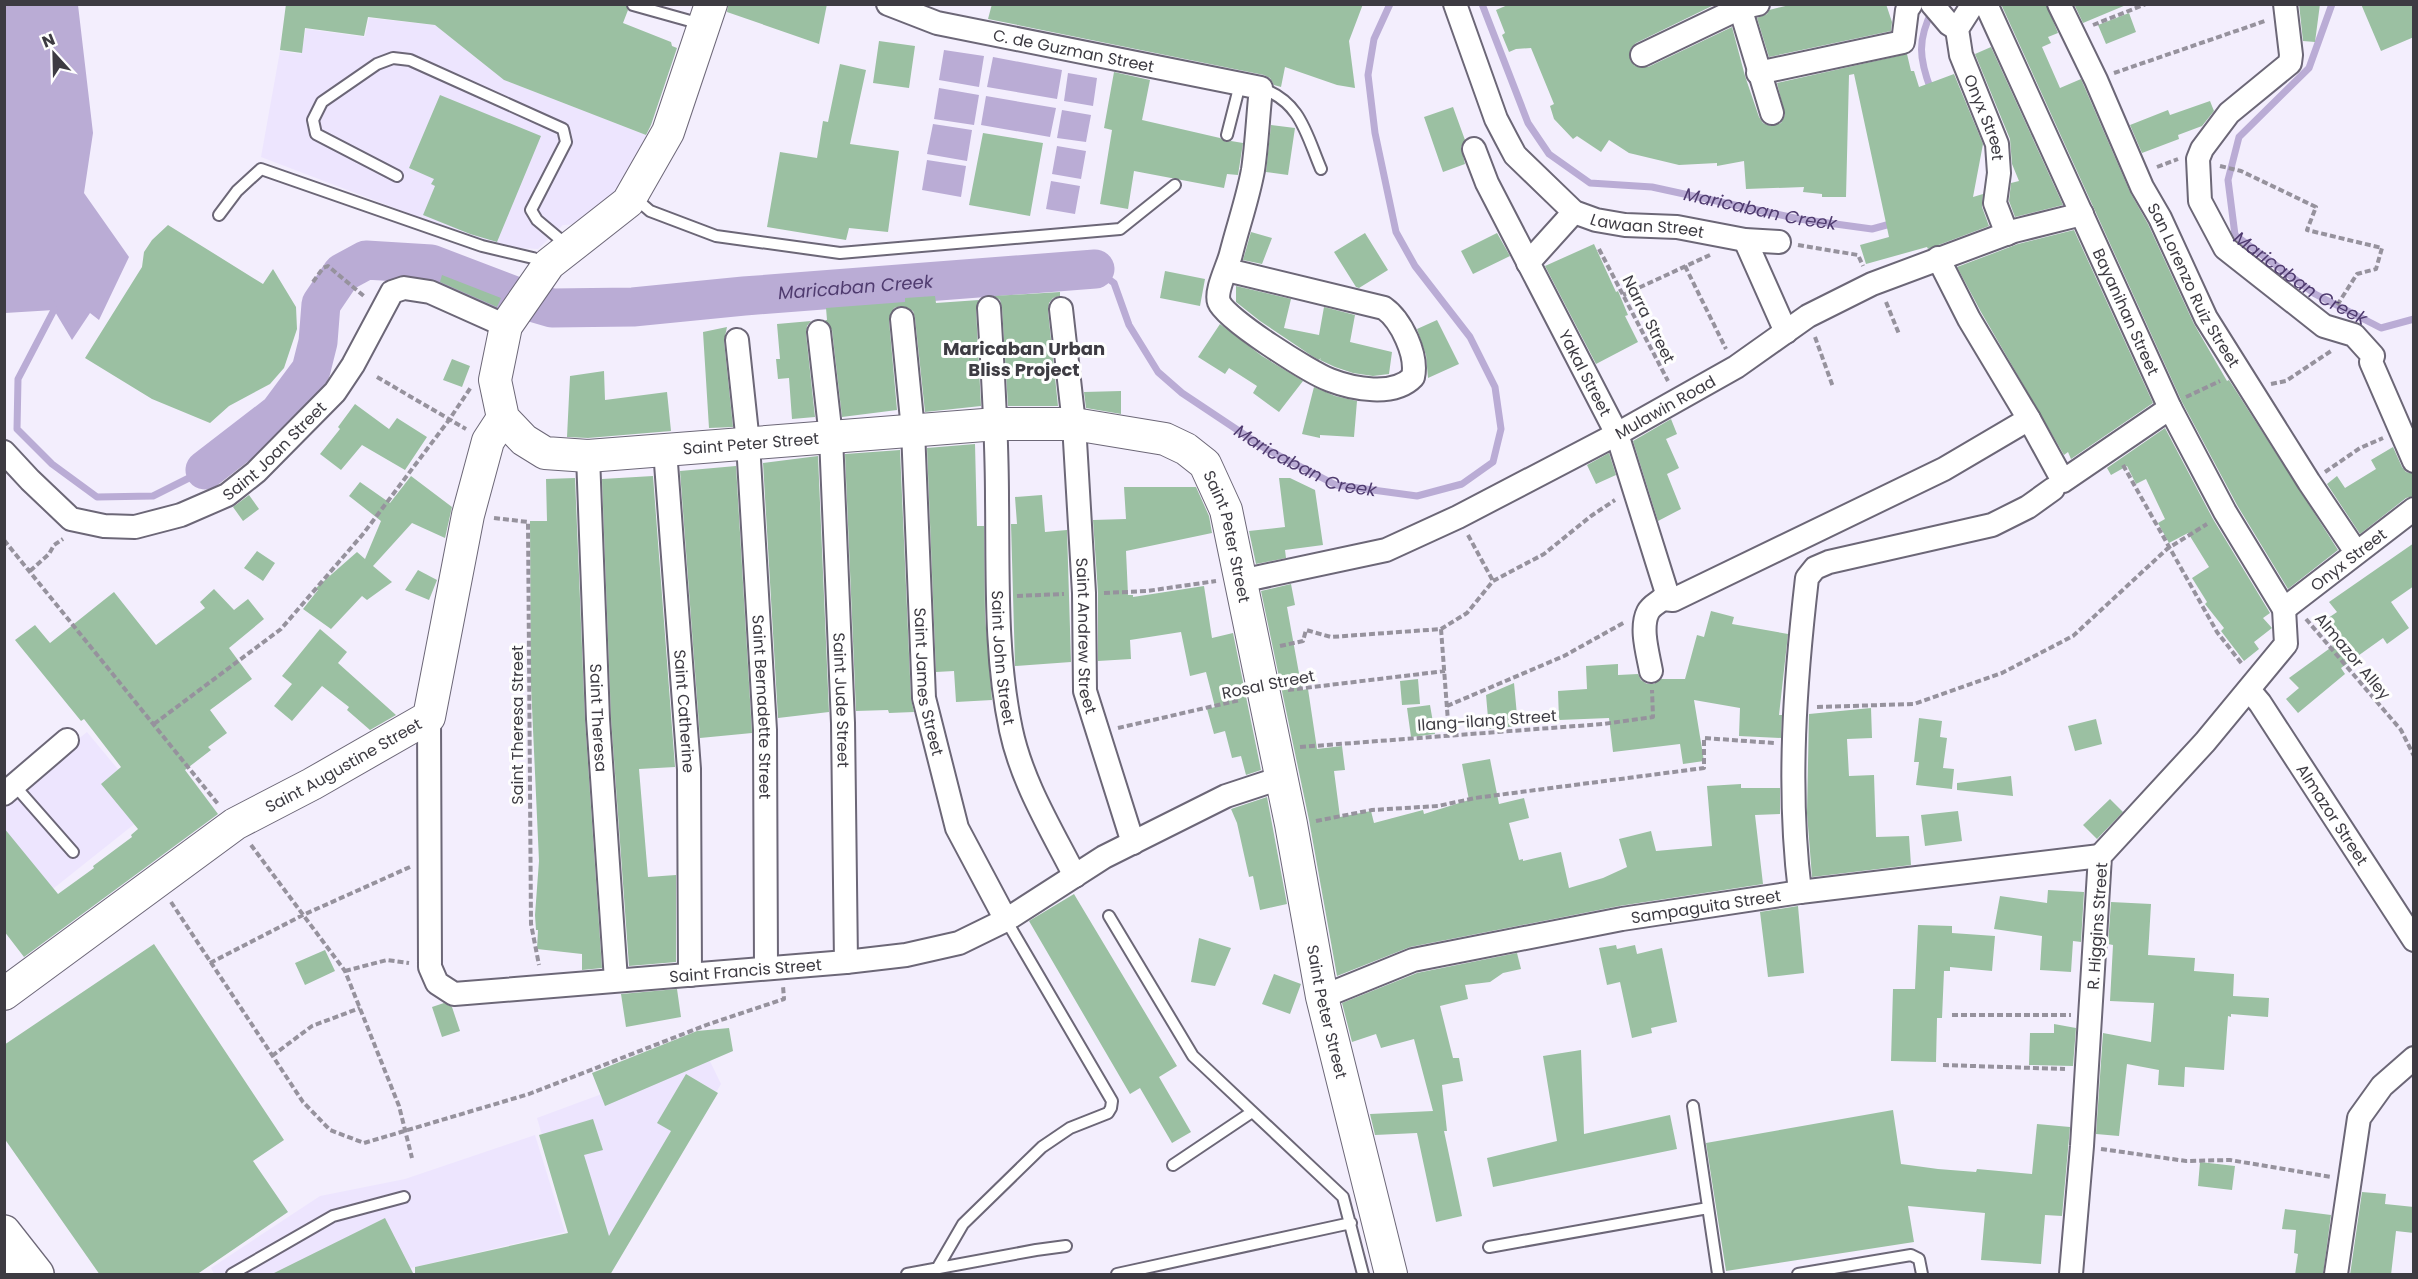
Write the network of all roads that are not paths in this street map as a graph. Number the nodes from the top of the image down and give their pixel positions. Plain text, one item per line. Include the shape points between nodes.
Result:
1 (888, 4) edge
2 (1455, 4) edge
3 (1911, 4) edge
4 (1932, 4) edge
5 (1973, 4) edge
6 (1986, 4) edge
7 (2059, 4) edge
8 (633, 5) edge
9 (1745, 6) edge
10 (2287, 9) edge
11 (941, 14) edge
12 (708, 15) edge
13 (1953, 26) junction
14 (1642, 55) dead end
15 (1758, 73) junction
16 (1251, 86) junction
17 (1772, 113) dead end
18 (1227, 135) dead end
19 (1474, 149) dead end
20 (1321, 169) dead end
21 (396, 176) dead end
22 (1175, 185) dead end
23 (632, 196) junction
24 (1574, 212) junction
25 (2082, 214) junction
26 (219, 215) dead end
27 (2007, 234) junction
28 (1745, 240) junction
29 (1779, 242) road end
30 (1938, 258) junction
31 (554, 261) junction
32 (1528, 263) junction
33 (1227, 270) junction
34 (989, 308) dead end
35 (1061, 309) dead end
36 (902, 319) dead end
37 (507, 324) junction
38 (819, 332) dead end
39 (1786, 332) junction
40 (737, 340) dead end
41 (2169, 407) junction
42 (2029, 419) junction
43 (997, 424) junction
44 (1074, 424) junction
45 (496, 429) junction
46 (913, 430) junction
47 (1617, 434) junction
48 (831, 437) junction
49 (748, 443) junction
50 (665, 450) junction
51 (4, 452) edge
52 (588, 456) junction
53 (2414, 461) edge
54 (2058, 485) junction
55 (2414, 509) edge
56 (2356, 552) junction
57 (1240, 578) junction
58 (1656, 605) junction
59 (2288, 606) junction
60 (1651, 671) road end
61 (2252, 686) junction
62 (429, 717) junction
63 (67, 740) dead end
64 (1278, 763) junction
65 (10, 790) edge
66 (1132, 843) junction
67 (73, 852) dead end
68 (2100, 856) junction
69 (1075, 876) junction
70 (1800, 892) junction
71 (1109, 916) dead end
72 (1006, 920) junction
73 (2414, 940) edge
74 (846, 962) junction
75 (774, 968) junction
76 (690, 975) junction
77 (616, 980) junction
78 (4, 994) edge
79 (1322, 997) junction
80 (2414, 1058) edge
81 (1693, 1106) dead end
82 (1252, 1112) junction
83 (1173, 1165) dead end
84 (404, 1197) dead end
85 (1708, 1208) junction
86 (1351, 1223) junction
87 (4, 1232) edge
88 (1066, 1246) dead end
89 (1489, 1247) dead end
90 (4, 1267) edge
91 (938, 1267) junction
92 (1121, 1274) edge
93 (10, 1275) edge
94 (37, 1275) edge
95 (232, 1275) edge
96 (907, 1275) edge
97 (1364, 1275) edge
98 (1391, 1275) edge
99 (1718, 1275) edge
100 (1798, 1275) edge
101 (1922, 1275) edge
102 (2071, 1275) edge
103 (2336, 1275) edge

1 - 11 street, C. de Guzman Street
2 - 24 street, Lawaan Street via 1488,99 1515,154
3 - 15 street via 1903,42
4 - 13 street
5 - 13 street
6 - 25 street, Bayanihan Street
7 - 56 street, San Lorenzo Ruiz Street via 2206,318
8 - 12 lane
9 - 14 street
9 - 15 street
10 - 53 street via 2290,63 2215,129 2207,159 2198,159 2200,201 2225,248 2324,326 2354,335 2373,356 2371,362
11 - 16 street, C. de Guzman Street
12 - 23 street via 668,132
13 - 27 street, Onyx Street via 1997,144 1995,203
15 - 17 street
16 - 18 lane
16 - 20 lane via 1272,92 1298,113
16 - 33 street via 1253,171
19 - 32 street, Yakal Street
21 - 31 lane via 316,134 313,120 322,102 377,64 393,58 410,60 563,129 566,142 531,210
22 - 23 lane via 1120,229 840,253 716,236 650,211
23 - 31 street
24 - 28 street, Lawaan Street via 1625,225 1677,227
24 - 32 street
25 - 27 street, Mulawin Road
25 - 41 street, Bayanihan Street
26 - 31 lane via 261,169 482,246
27 - 30 street, Mulawin Road
28 - 29 street, Lawaan Street
28 - 39 street
30 - 39 street, Mulawin Road via 1875,283 1808,316
30 - 42 street via 1969,319
31 - 37 street
32 - 47 street, Yakal Street
33 - 33 street via 1217,294 1223,309 1270,345 1329,380 1372,389 1403,384 1413,376 1407,341 1394,316 1384,308
34 - 43 street, Saint John Street
35 - 44 street, Saint Andrew Street
36 - 46 street, Saint James Street
37 - 45 street via 495,380
37 - 51 street, Saint Joan Street via 430,292 404,288 392,292 335,392 256,472 227,495 181,515 135,527 71,519
38 - 48 street, Saint Jude Street
39 - 47 street, Mulawin Road via 1736,367
40 - 49 street, Saint Bernadette Street
41 - 54 street
41 - 59 street, Bayanihan Street via 2225,512
42 - 54 street
42 - 58 street via 1934,474
43 - 44 street, Saint Peter Street
43 - 46 street, Saint Peter Street
43 - 69 street, Saint John Street via 998,596 1012,732 1029,784
44 - 57 street, Saint Peter Street via 1165,440 1186,449 1205,464 1226,510
44 - 66 street, Saint Andrew Street via 1084,593 1085,691
45 - 52 street, Saint Peter Street via 545,453
45 - 62 street, Saint Augustine Street via 468,515
46 - 48 street, Saint Peter Street
46 - 72 street, Saint James Street via 924,698 957,828
47 - 57 street, Mulawin Road via 1386,550
47 - 58 street, Yakal Street via 1666,590
48 - 49 street, Saint Peter Street
48 - 74 street, Saint Jude Street via 843,723
49 - 50 street, Saint Peter Street
49 - 75 street, Saint Bernadette Street
50 - 52 street, Saint Peter Street
50 - 76 street, Saint Catherine via 689,769
52 - 77 street, Saint Theresa via 598,719
54 - 70 street via 2028,507 1992,525 1829,562 1815,568 1807,578 1796,675 1794,745 1794,829
55 - 56 street, Onyx Street
56 - 59 street, Onyx Street
57 - 64 street, Saint Peter Street
58 - 60 street, Yakal Street via 1645,633
59 - 61 street, R. Higgins Street via 2286,644
61 - 68 street, R. Higgins Street
61 - 73 street, Almazor Street
62 - 77 street, Saint Francis Street via 430,967 437,983 454,994
62 - 78 street, Saint Augustine Street via 235,824
63 - 65 street
64 - 66 street, Saint Francis Street via 1226,796
64 - 79 street, Saint Peter Street
65 - 67 lane
66 - 69 street, Saint Francis Street
68 - 70 street, Sampaguita Street
68 - 102 street, R. Higgins Street
69 - 72 street, Saint Francis Street
70 - 79 street, Sampaguita Street via 1622,919 1413,960
71 - 82 lane via 1193,1056
72 - 74 street, Saint Francis Street via 959,943 906,955
72 - 91 lane via 1112,1101 1111,1108 1042,1147 963,1224
74 - 75 street, Saint Francis Street
75 - 76 street, Saint Francis Street
76 - 77 street, Saint Francis Street
79 - 98 street, Saint Peter Street
80 - 103 street via 2382,1086 2359,1118
81 - 85 lane
82 - 83 lane
82 - 86 lane via 1343,1197
84 - 95 lane via 333,1216
85 - 89 lane
85 - 99 lane
86 - 92 lane
86 - 97 lane
87 - 94 main road
88 - 91 lane
90 - 93 main road
91 - 96 lane
100 - 101 lane via 1911,1255 1919,1259

